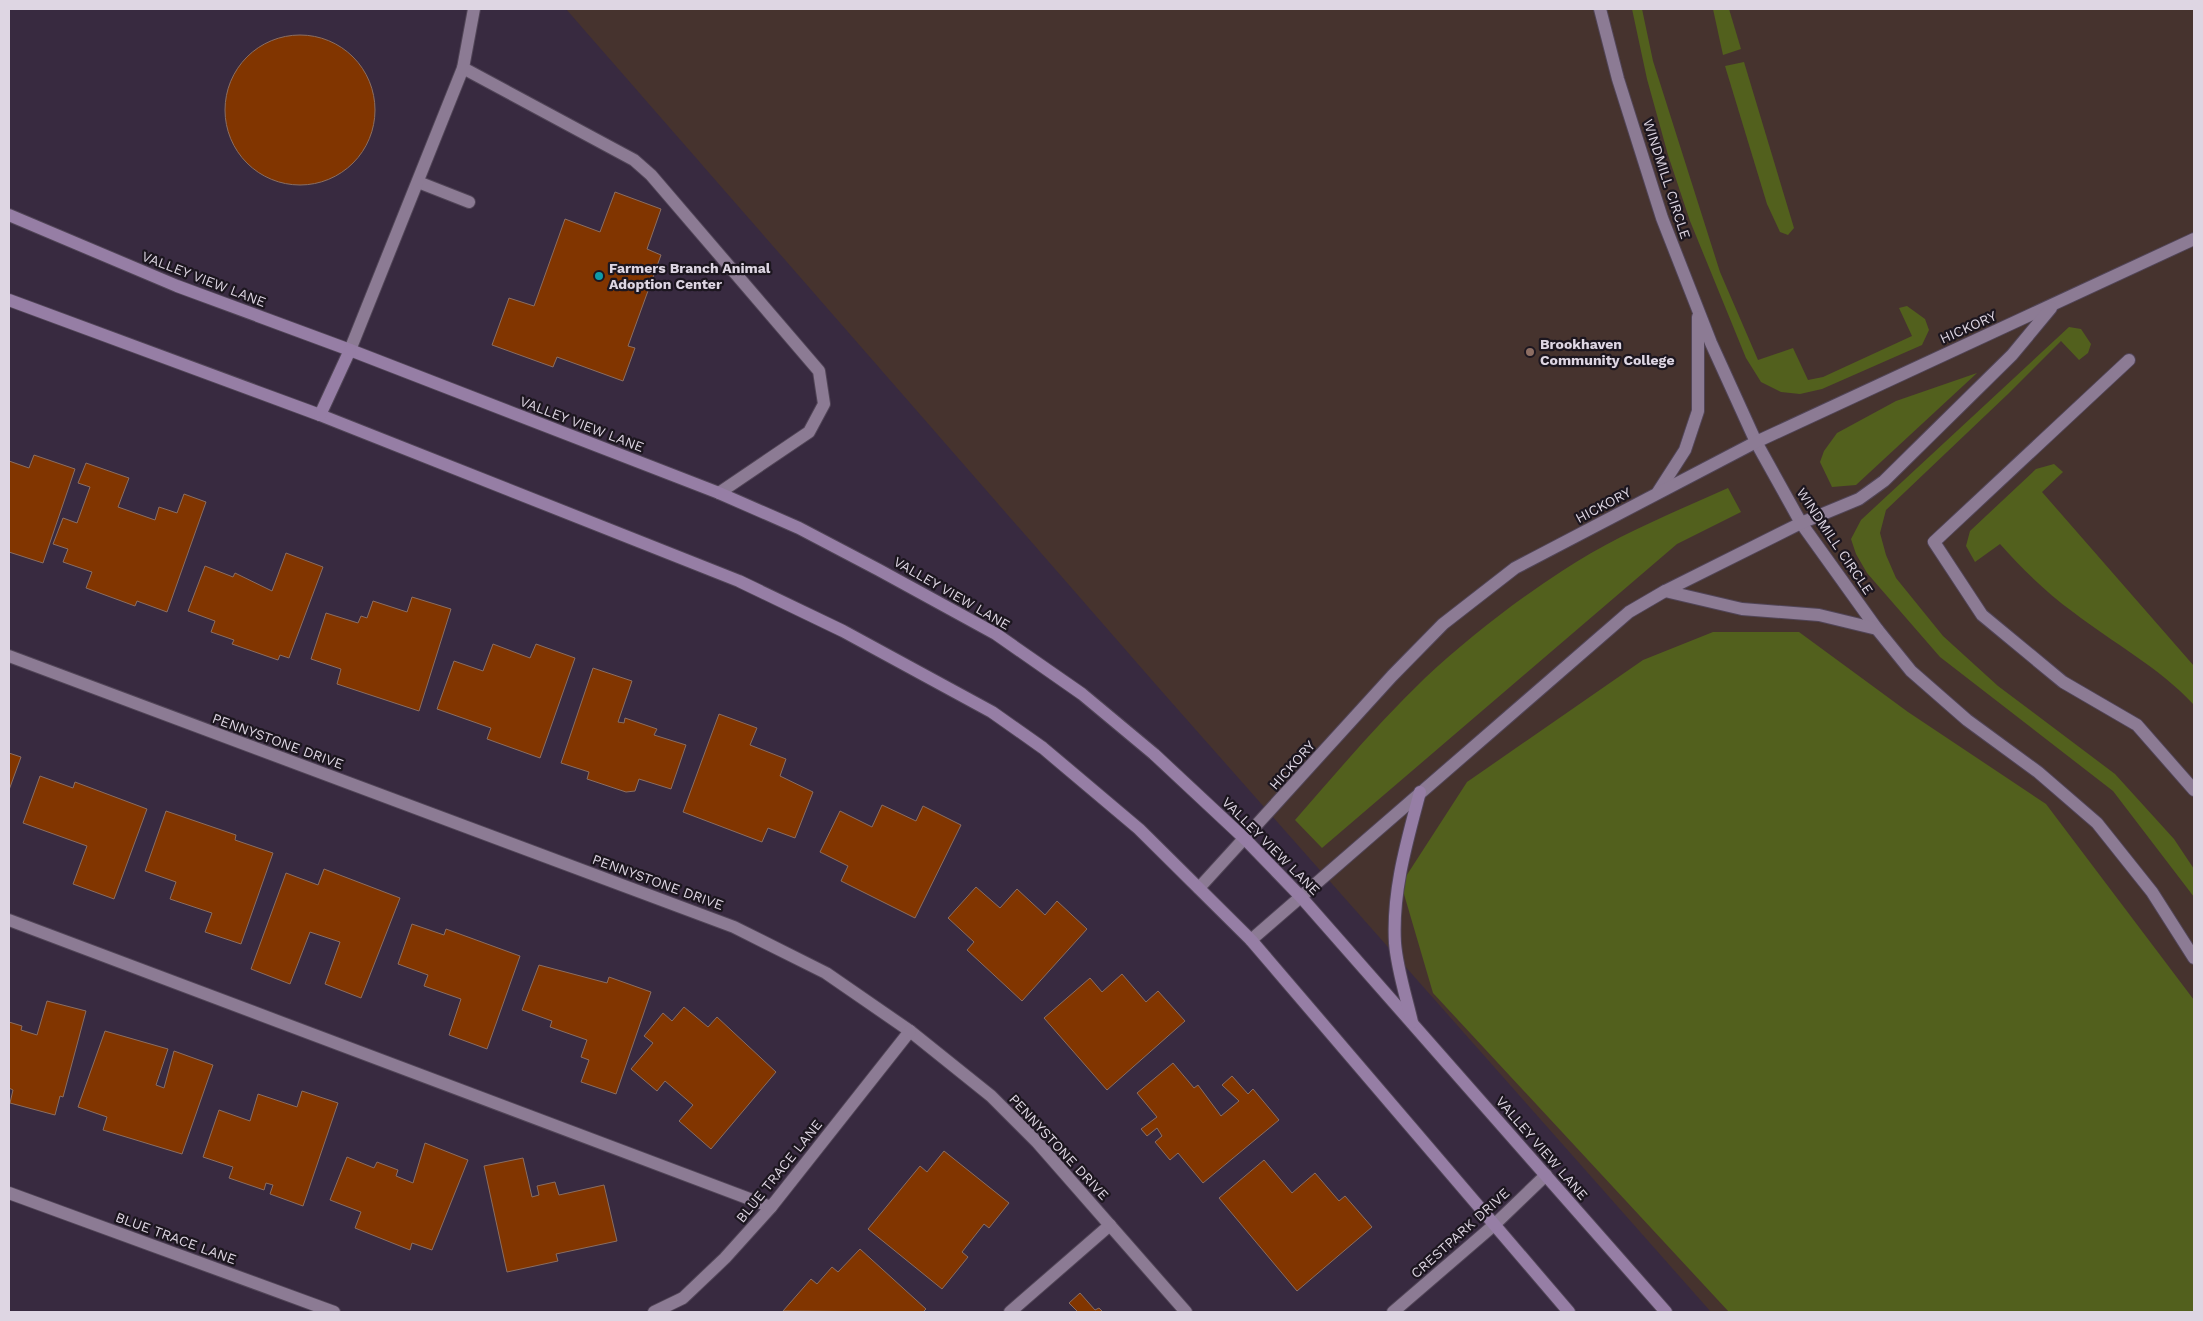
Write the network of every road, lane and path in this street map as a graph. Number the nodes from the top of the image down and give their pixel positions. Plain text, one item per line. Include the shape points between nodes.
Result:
1 (474, 9) edge
2 (1600, 9) edge
3 (463, 68) junction
4 (418, 182) junction
5 (469, 202) dead end
6 (9, 215) edge
7 (2194, 240) edge
8 (9, 300) edge
9 (2053, 306) junction
10 (1698, 310) junction
11 (350, 350) junction
12 (2130, 360) dead end
13 (320, 415) junction
14 (1756, 442) junction
15 (719, 493) junction
16 (1658, 493) junction
17 (1801, 523) junction
18 (1665, 591) junction
19 (1877, 629) junction
20 (9, 656) edge
21 (2194, 790) edge
22 (1420, 792) junction
23 (1245, 839) junction
24 (1199, 888) junction
25 (1301, 897) junction
26 (9, 920) edge
27 (1250, 940) junction
28 (2194, 958) edge
29 (1412, 1022) junction
30 (910, 1031) junction
31 (1546, 1175) junction
32 (9, 1193) edge
33 (771, 1207) junction
34 (1110, 1224) junction
35 (1494, 1225) junction
36 (334, 1312) edge
37 (654, 1312) edge
38 (1010, 1312) edge
39 (1186, 1312) edge
40 (1393, 1312) edge
41 (1569, 1312) edge
42 (1666, 1312) edge

1 - 3 street
2 - 10 street, WINDMILL CIRCLE via 1618,79 1662,218
3 - 4 street
3 - 15 street via 634,160 651,175 819,371 824,404 809,432
4 - 5 street
4 - 11 street
6 - 11 main road, VALLEY VIEW LANE via 177,286
7 - 9 street, HICKORY
8 - 13 main road
9 - 14 street, HICKORY
9 - 17 street, HICKORY via 2012,356 1884,481 1859,499
10 - 14 street, WINDMILL CIRCLE
10 - 16 street via 1698,411 1685,450
11 - 13 main road
11 - 15 main road, VALLEY VIEW LANE
12 - 21 street via 1934,542 1982,615 2063,682 2137,725
13 - 24 main road via 739,581 843,631 992,712 1043,748 1139,829
14 - 16 street, HICKORY
14 - 17 street, WINDMILL CIRCLE
15 - 23 main road, VALLEY VIEW LANE via 807,532 996,634 1082,694 1154,754
16 - 23 street, HICKORY via 1515,568 1443,624
17 - 18 street, HICKORY
17 - 19 street, WINDMILL CIRCLE
18 - 19 street via 1742,609 1818,615
18 - 22 street, HICKORY via 1628,612
19 - 28 street, WINDMILL CIRCLE via 1911,671 1967,720 2038,772 2097,823 2152,892
20 - 30 street, PENNYSTONE DRIVE via 734,927 826,973
22 - 25 street, HICKORY
22 - 29 main road via 1401,860 1396,905 1395,944
23 - 24 street, HICKORY
23 - 25 main road, VALLEY VIEW LANE
24 - 27 main road
25 - 27 street, HICKORY
25 - 29 main road, VALLEY VIEW LANE
26 - 33 street
27 - 35 main road
29 - 31 main road, VALLEY VIEW LANE
30 - 33 street, BLUE TRACE LANE
30 - 34 street, PENNYSTONE DRIVE via 991,1096
31 - 35 street, CRESTPARK DRIVE
31 - 42 main road, VALLEY VIEW LANE
32 - 36 street, BLUE TRACE LANE
33 - 37 street, BLUE TRACE LANE via 683,1298
34 - 38 street
34 - 39 street, PENNYSTONE DRIVE
35 - 40 street, CRESTPARK DRIVE
35 - 41 main road

